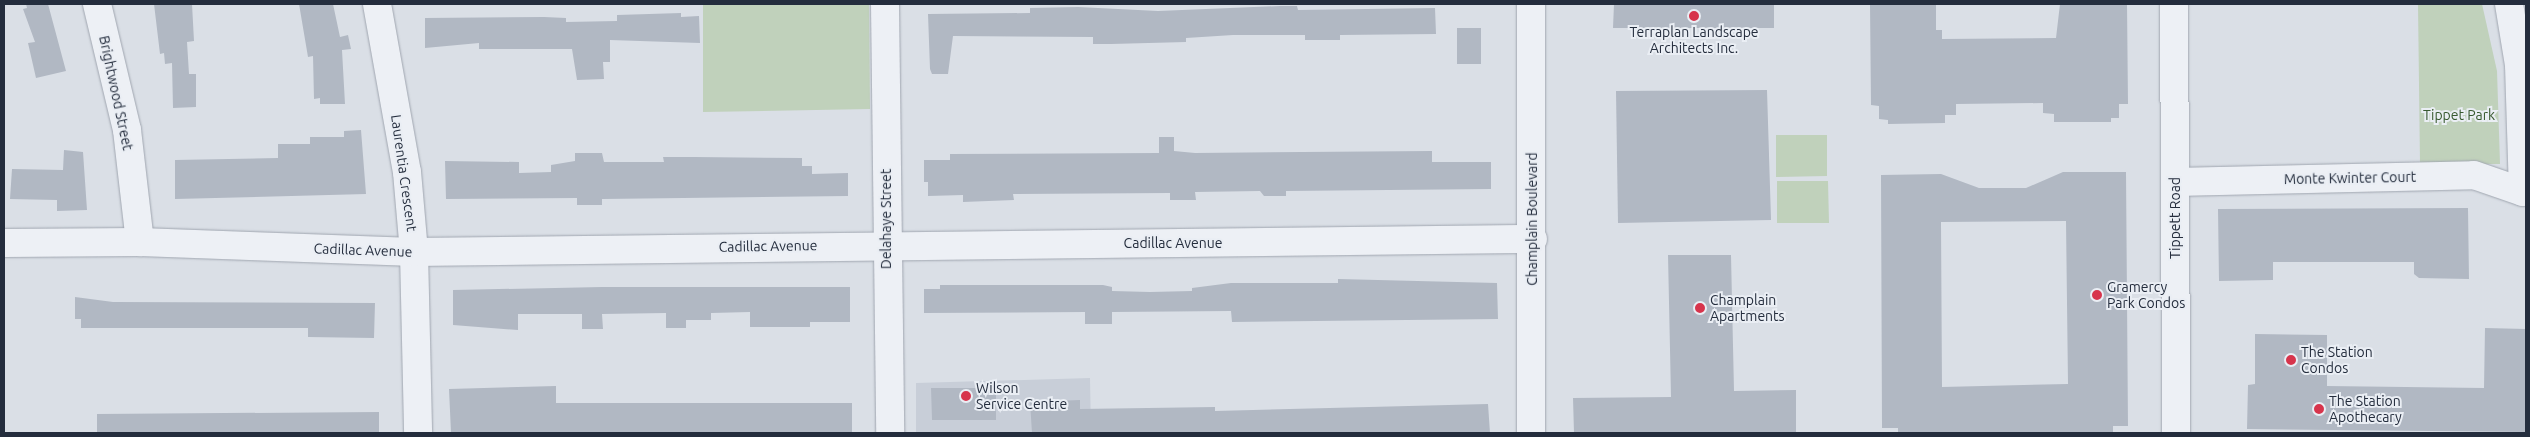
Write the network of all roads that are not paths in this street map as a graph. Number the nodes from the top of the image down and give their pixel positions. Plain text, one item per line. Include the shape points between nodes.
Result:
1 (97, 4) edge
2 (377, 4) edge
3 (885, 4) edge
4 (1531, 4) edge
5 (2174, 4) edge
6 (2509, 4) edge
7 (2175, 182) junction
8 (1533, 239) junction
9 (140, 242) junction
10 (4, 243) edge
11 (886, 244) junction
12 (414, 252) junction
13 (418, 433) edge
14 (890, 433) edge
15 (1531, 433) edge
16 (2176, 433) edge

1 - 9 street, Brightwood Street via 127,130
2 - 12 street, Laurentia Crescent via 407,172
3 - 11 street, Delahaye Street
4 - 8 street, Champlain Boulevard
5 - 7 street, Tippett Road
6 - 7 street, Monte Kwinter Court via 2519,65 2523,192 2474,175
7 - 16 street, Tippett Road
8 - 11 street, Cadillac Avenue
8 - 15 street, Champlain Boulevard
9 - 10 street, Cadillac Avenue
9 - 12 street, Cadillac Avenue
11 - 12 street, Cadillac Avenue
11 - 14 street, Delahaye Street
12 - 13 street, Laurentia Crescent

